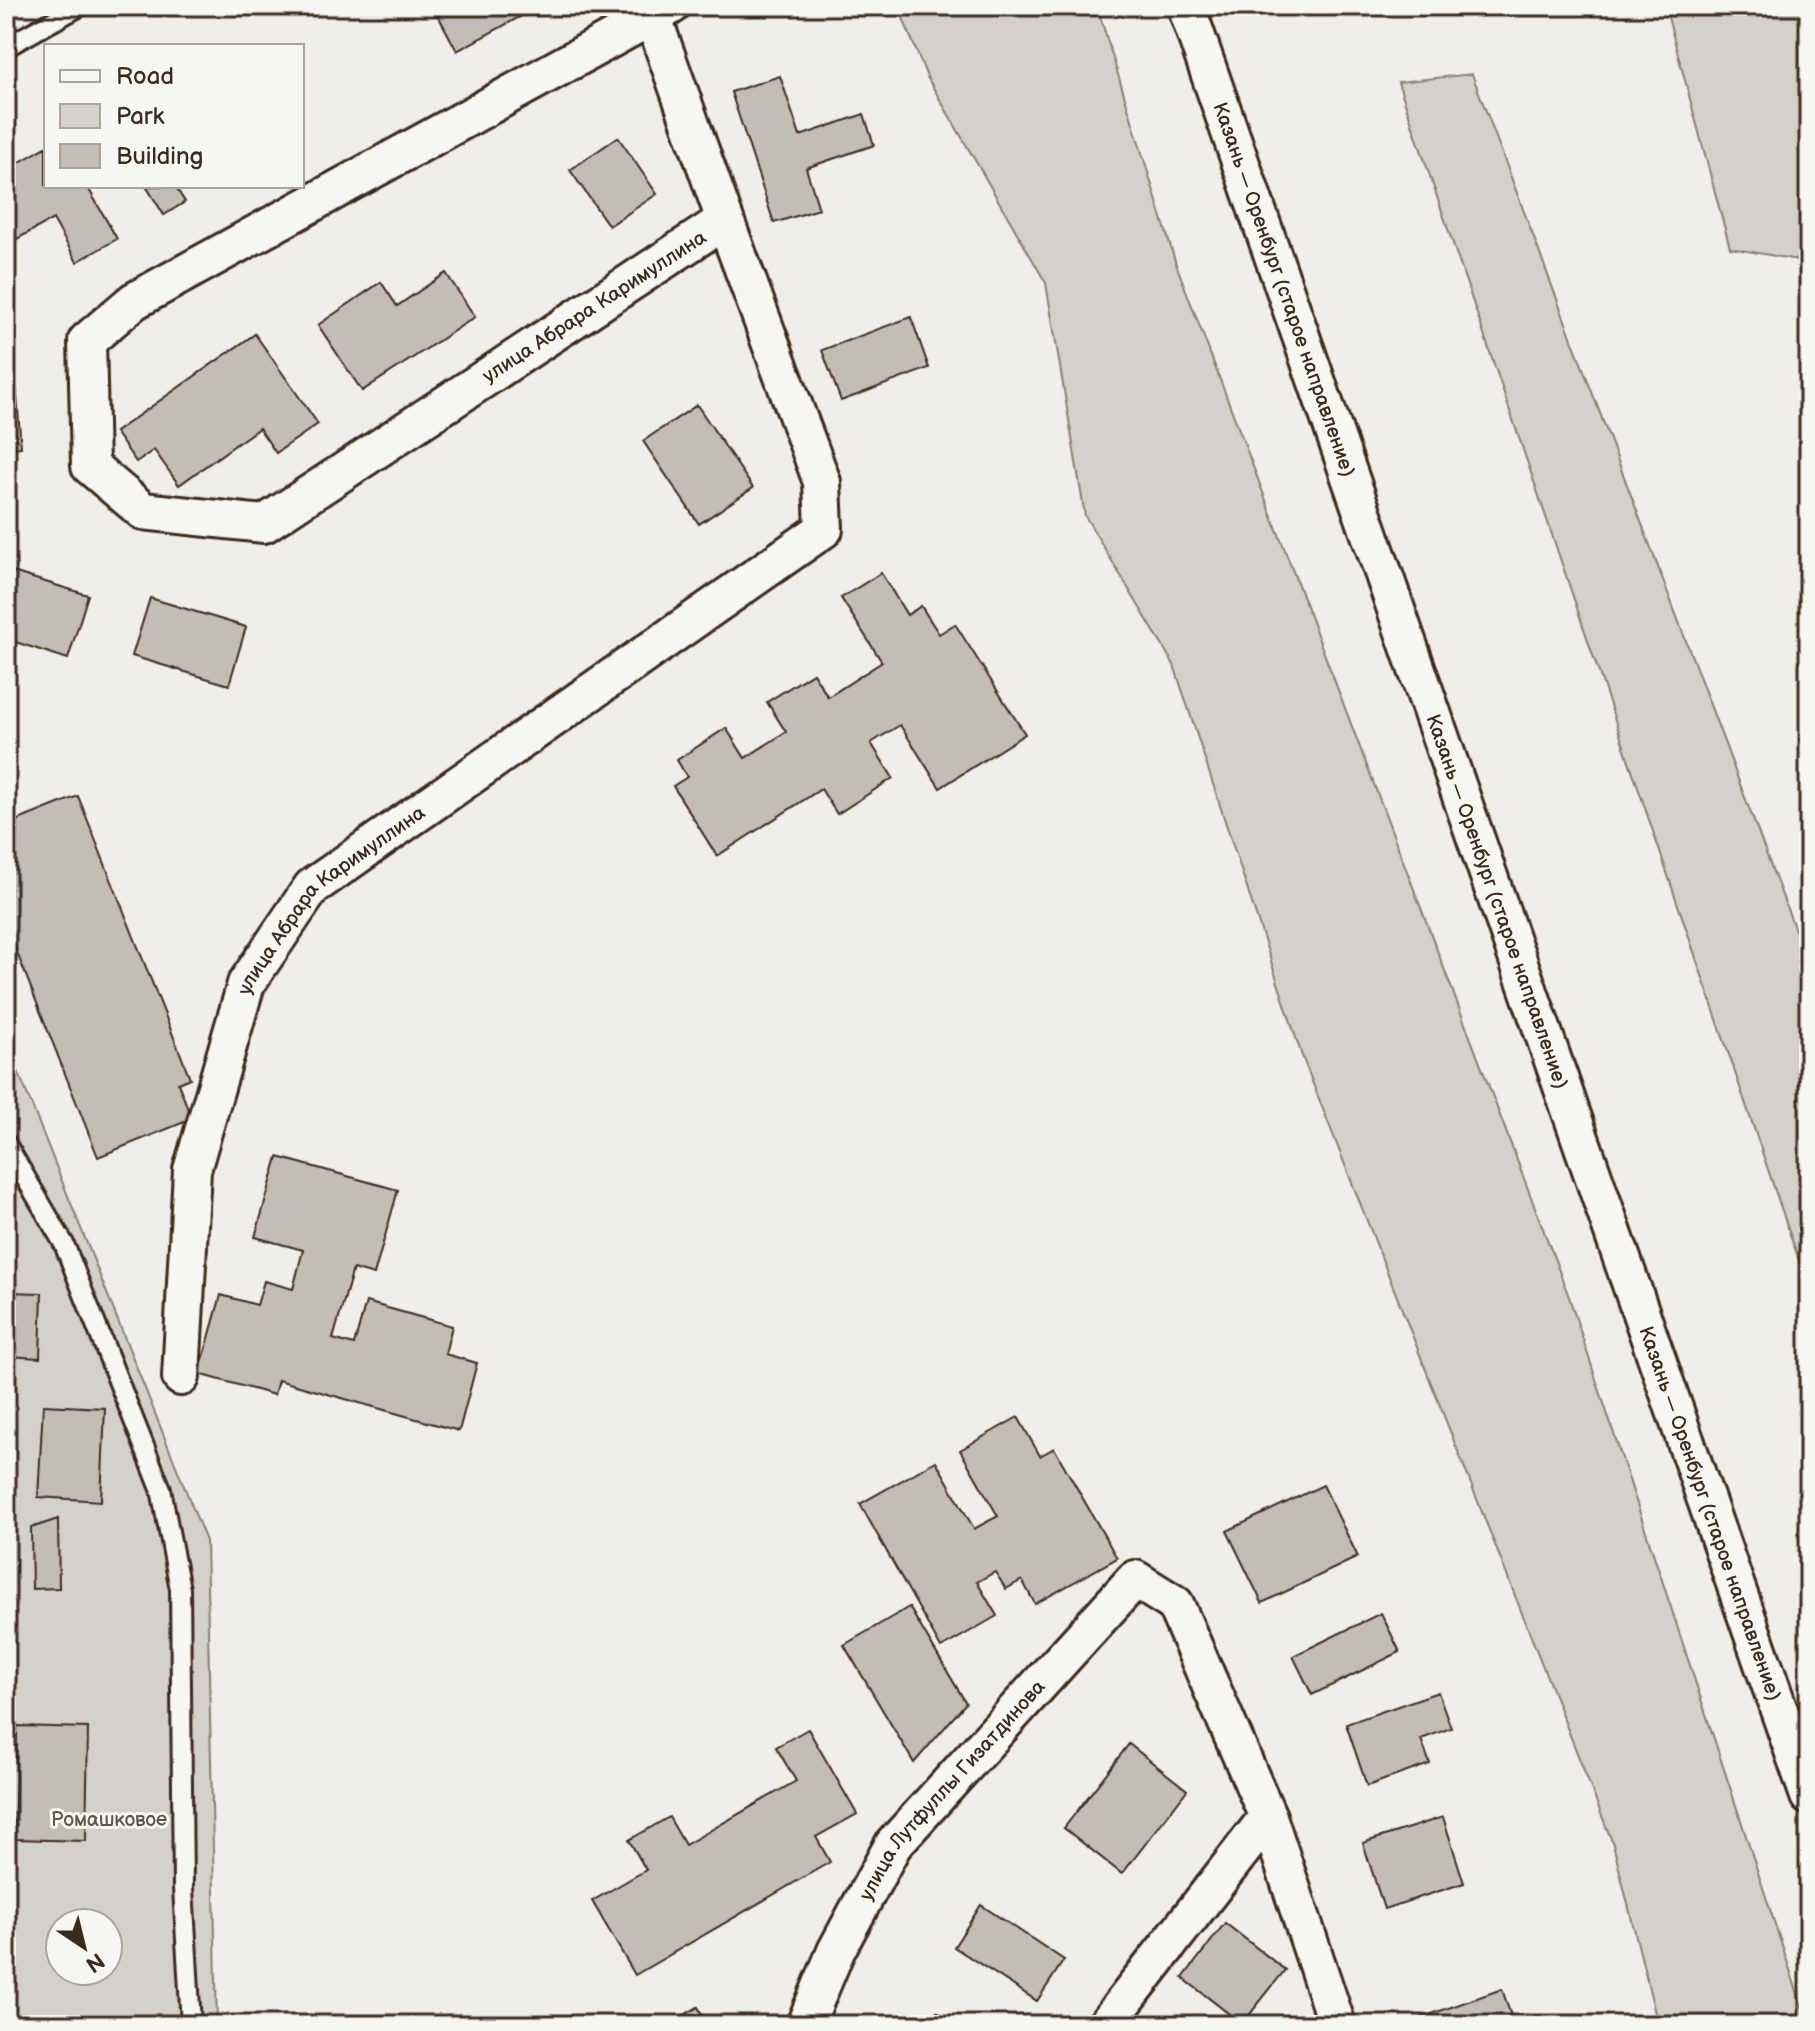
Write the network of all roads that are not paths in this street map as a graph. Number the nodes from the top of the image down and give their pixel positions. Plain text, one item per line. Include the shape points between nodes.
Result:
1 (1186, 6) edge
2 (70, 8) edge
3 (662, 12) edge
4 (6, 47) edge
5 (725, 220) junction
6 (6, 1144) edge
7 (181, 1377) dead end
8 (1809, 1796) edge
9 (1268, 1817) junction
10 (191, 2025) edge
11 (805, 2025) edge
12 (1106, 2025) edge
13 (1337, 2025) edge

1 - 8 street, Казань — Оренбург (старое направление)
2 - 4 lane
3 - 5 street
3 - 5 street, улица Абрара Каримуллина via 134,301 87,341 90,466 143,511 264,524
5 - 7 street, улица Абрара Каримуллина via 822,482 824,529 312,887 246,984 192,1170
6 - 10 lane via 64,1244 161,1489 180,1589 183,1888
9 - 11 street, улица Лутфуллы Гизатдинова via 1175,1604 1135,1579 893,1845 836,1951
9 - 12 street
9 - 13 street

